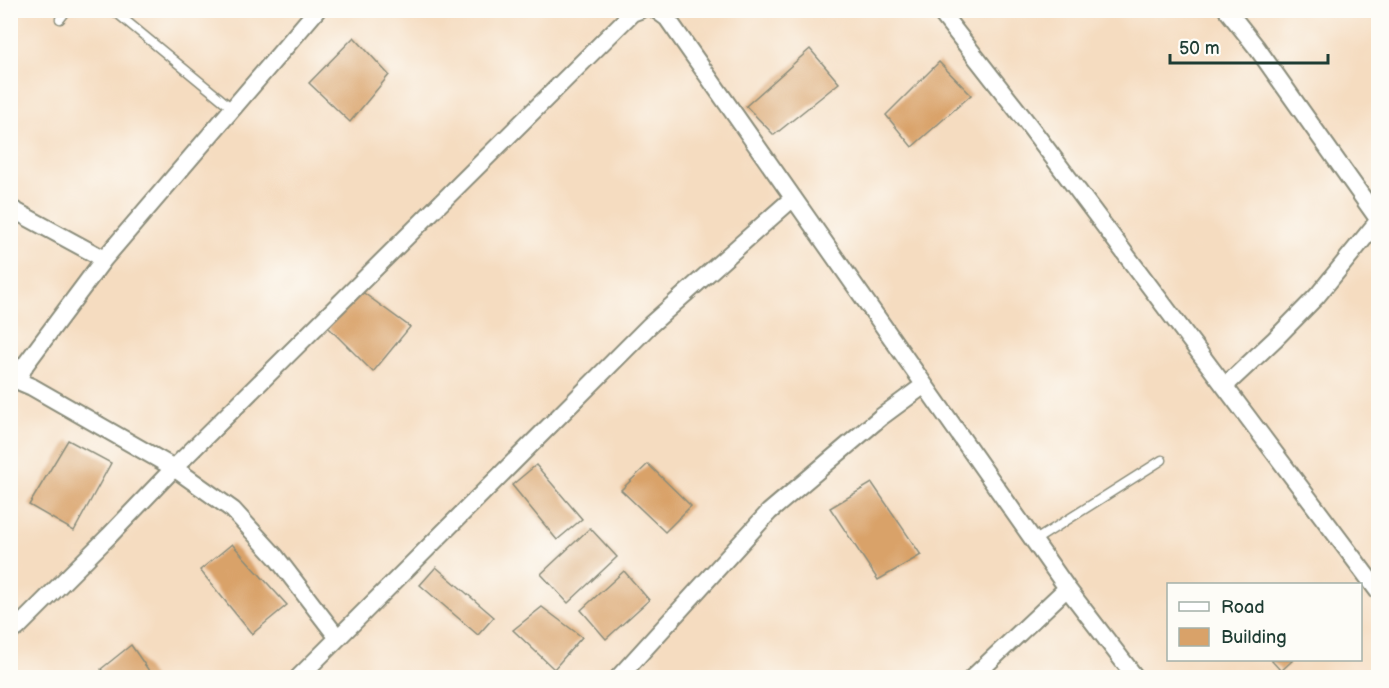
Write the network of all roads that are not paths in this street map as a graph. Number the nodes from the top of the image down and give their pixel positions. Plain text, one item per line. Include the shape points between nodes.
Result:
1 (67, 10) edge
2 (114, 10) edge
3 (640, 10) edge
4 (656, 10) edge
5 (939, 10) edge
6 (1227, 10) edge
7 (315, 11) edge
8 (60, 19) dead end
9 (233, 109) junction
10 (793, 198) junction
11 (10, 208) edge
12 (1378, 220) edge
13 (104, 259) junction
14 (14, 380) edge
15 (1226, 385) junction
16 (923, 386) junction
17 (1162, 460) dead end
18 (174, 468) junction
19 (1034, 541) junction
20 (1067, 588) junction
21 (1378, 591) edge
22 (17, 628) dead end
23 (338, 638) junction
24 (298, 678) edge
25 (618, 678) edge
26 (972, 678) edge
27 (1136, 678) edge

1 - 8 lane
2 - 9 lane
3 - 18 street via 632,13
4 - 10 street via 667,18
5 - 15 street
6 - 12 street
7 - 9 street
9 - 13 street
10 - 16 street
10 - 23 street via 650,325
11 - 13 street
12 - 15 street via 1317,296
13 - 14 street
14 - 18 street
15 - 21 street
16 - 19 street
16 - 25 street via 769,512
17 - 19 lane
18 - 22 street
18 - 23 street via 233,510 276,557
19 - 20 street
20 - 26 street
20 - 27 street
23 - 24 street

